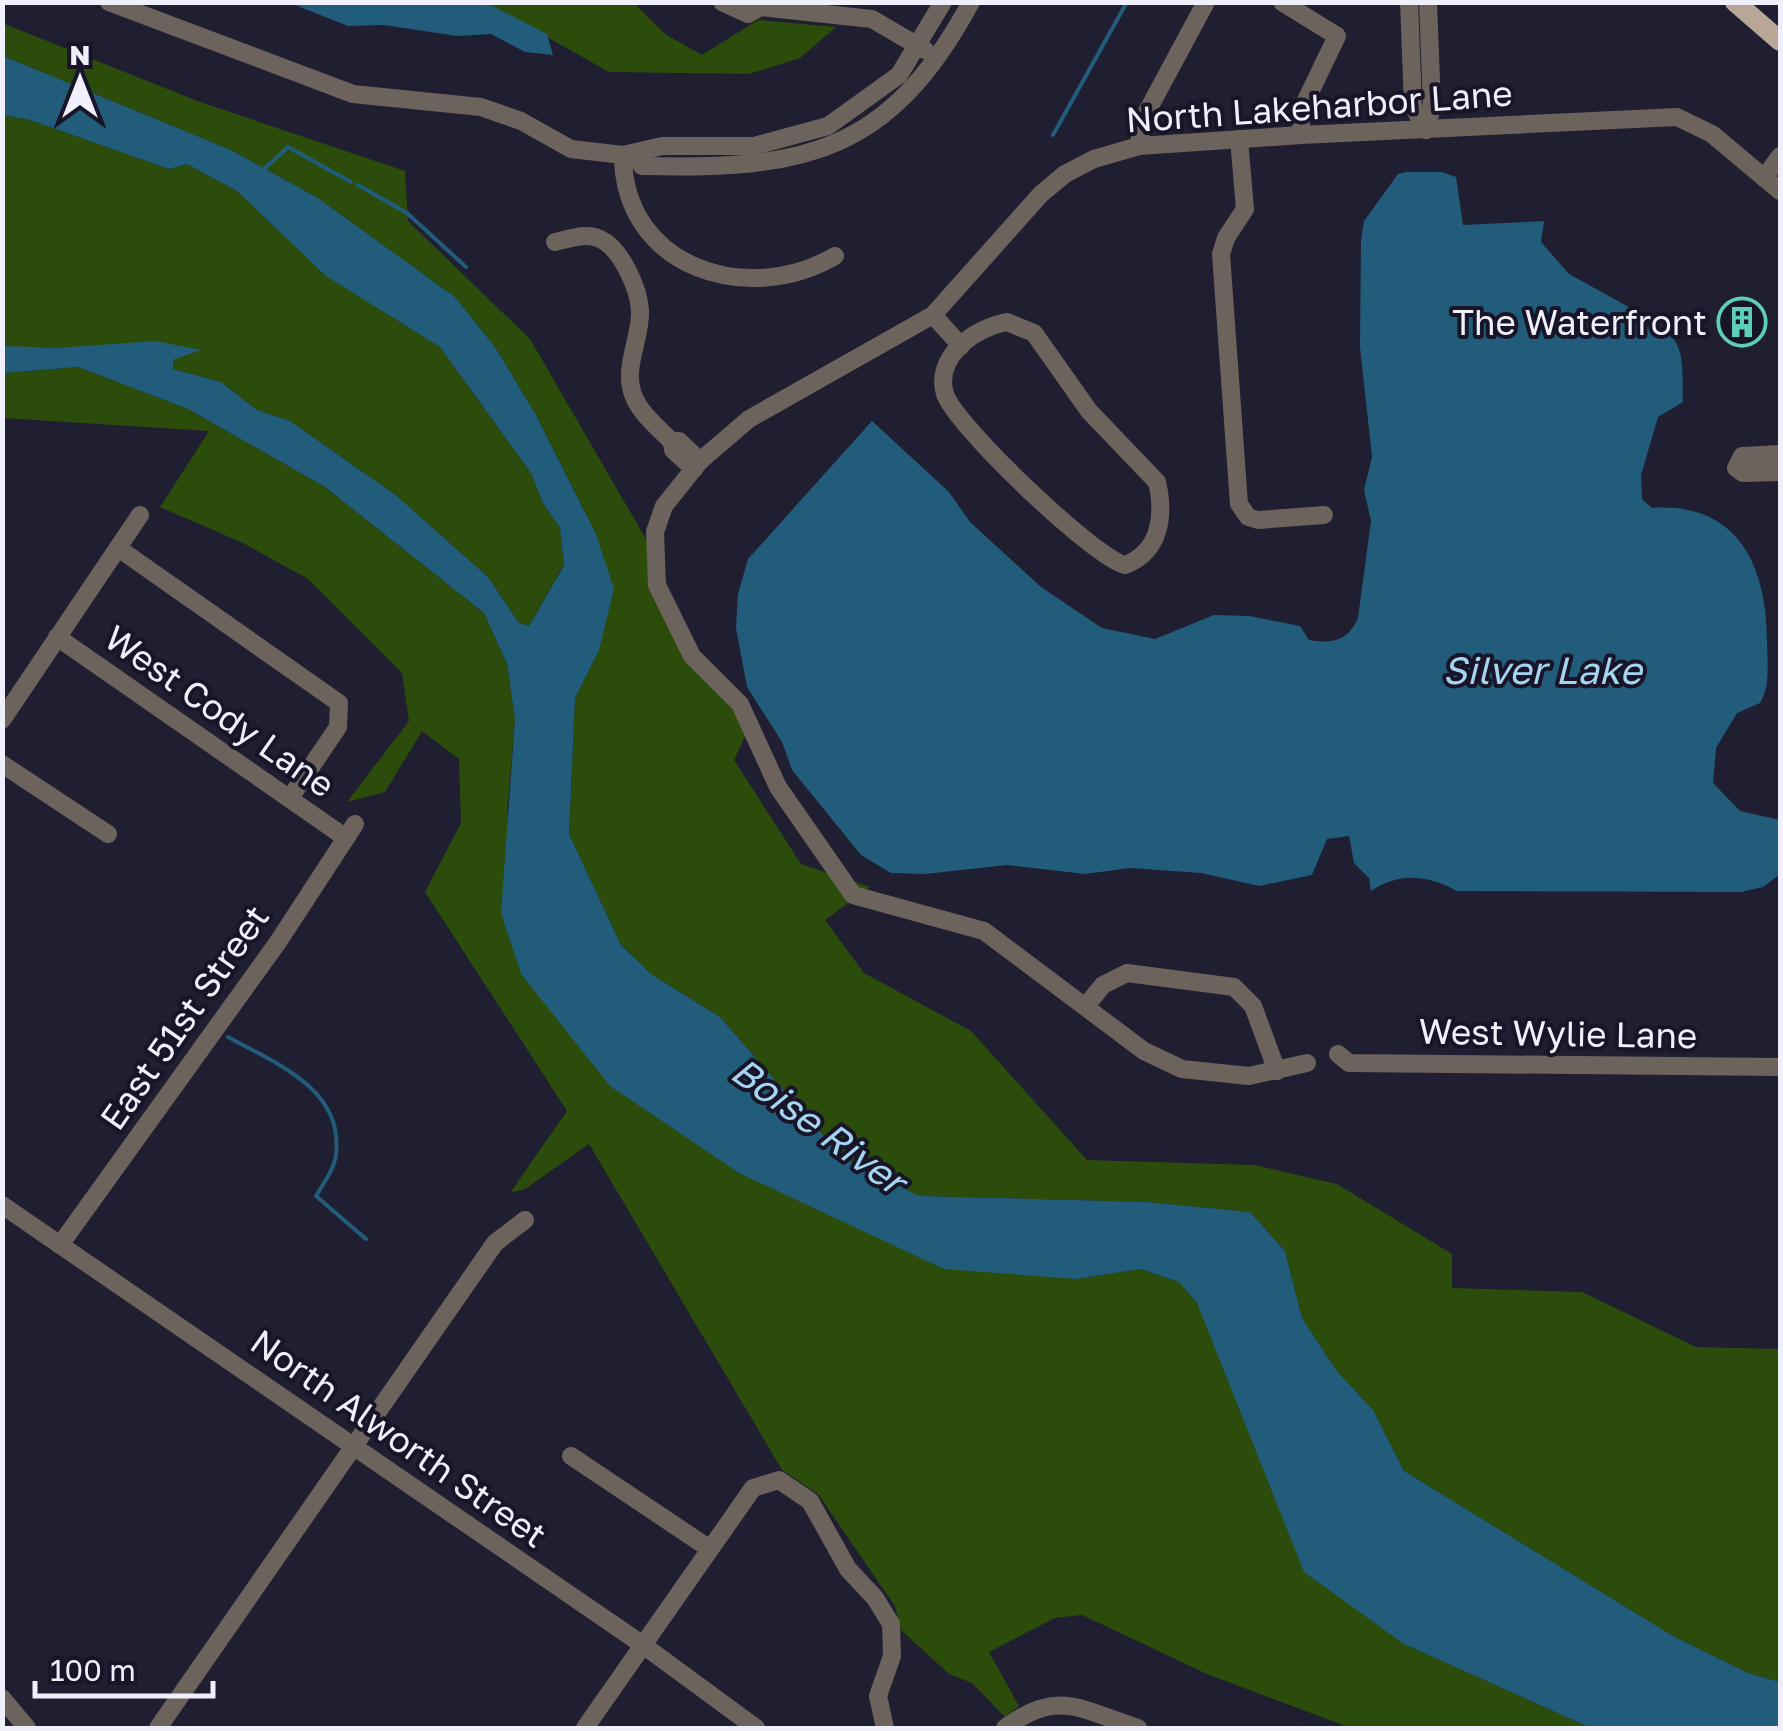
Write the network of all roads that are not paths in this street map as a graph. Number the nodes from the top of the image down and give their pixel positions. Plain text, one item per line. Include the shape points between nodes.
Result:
1 (109, 2) edge
2 (722, 2) edge
3 (943, 2) edge
4 (971, 2) edge
5 (1206, 2) edge
6 (1282, 2) edge
7 (1409, 2) edge
8 (1428, 2) edge
9 (1735, 2) edge
10 (759, 5) edge
11 (1780, 40) edge
12 (919, 46) junction
13 (938, 59) junction
14 (1426, 130) junction
15 (1300, 135) junction
16 (1240, 139) junction
17 (1139, 146) junction
18 (629, 156) junction
19 (1780, 156) edge
20 (1776, 186) edge
21 (555, 242) dead end
22 (835, 256) dead end
23 (937, 311) junction
24 (965, 343) junction
25 (1780, 454) edge
26 (697, 465) junction
27 (1780, 472) edge
28 (1324, 514) dead end
29 (140, 515) dead end
30 (118, 548) junction
31 (57, 637) junction
32 (2, 720) edge
33 (2, 764) edge
34 (290, 798) junction
35 (350, 831) joint
36 (108, 834) dead end
37 (1086, 1006) junction
38 (1338, 1054) dead end
39 (1307, 1062) dead end
40 (1780, 1068) edge
41 (1277, 1071) junction
42 (2, 1206) edge
43 (524, 1220) dead end
44 (60, 1245) junction
45 (355, 1446) junction
46 (571, 1456) dead end
47 (710, 1549) junction
48 (643, 1645) junction
49 (2, 1698) edge
50 (27, 1728) edge
51 (158, 1728) edge
52 (585, 1728) edge
53 (756, 1728) edge
54 (886, 1728) edge
55 (1005, 1728) edge
56 (1138, 1728) edge

1 - 18 street via 353,94 481,107 571,149
2 - 10 street via 748,14
3 - 12 street
4 - 13 street
5 - 17 street via 1142,121
6 - 15 street via 1337,36 1301,111
7 - 14 street via 1413,106
8 - 14 street via 1432,106
9 - 11 main road
10 - 12 street via 872,20
12 - 13 street
12 - 18 street via 899,75 828,126 754,146 662,146
13 - 18 street via 894,107 820,151 725,168 642,166
14 - 15 street, North Lakeharbor Lane
14 - 20 street, North Lakeharbor Lane via 1677,117 1712,134
15 - 16 street, North Lakeharbor Lane
16 - 17 street, North Lakeharbor Lane
16 - 28 street via 1245,208 1221,254 1239,504 1258,520
17 - 23 street, North Lakeharbor Lane via 1065,174
18 - 22 street via 625,192 638,218 694,266 765,280
19 - 20 street
21 - 26 street via 584,235 601,239 626,270 640,310 630,386 644,413
23 - 24 street
23 - 26 street, North Lakeharbor Lane via 750,419
24 - 24 street via 950,357 942,380 952,411 1096,552 1125,566 1143,559 1152,548 1157,482 1089,411 1034,333 1006,322 989,325
25 - 27 street via 1742,456 1736,468
26 - 37 street, North Lakeharbor Lane via 664,506 655,532 656,585 692,656 740,704 778,786 854,894 984,931
29 - 30 street
30 - 31 street
30 - 34 street via 339,703 342,720
31 - 32 street
31 - 34 street, West Cody Lane
33 - 36 street
34 - 35 street, West Cody Lane
35 - 44 street, East 51st Street
37 - 41 street, North Lakeharbor Lane via 1182,1069 1223,1077
37 - 41 street via 1103,984 1127,973 1234,987 1253,1006
38 - 40 street, West Wylie Lane via 1348,1063
39 - 41 street, North Lakeharbor Lane
42 - 44 street, North Alworth Street
43 - 45 street via 494,1242
44 - 45 street, North Alworth Street
45 - 48 street, North Alworth Street
45 - 51 street
46 - 47 street
47 - 48 street
47 - 54 street via 752,1488 779,1480 810,1501 848,1569 891,1624 892,1656 878,1696
48 - 52 street
48 - 53 street, North Alworth Street
49 - 50 street
55 - 56 street via 1033,1709 1058,1704

